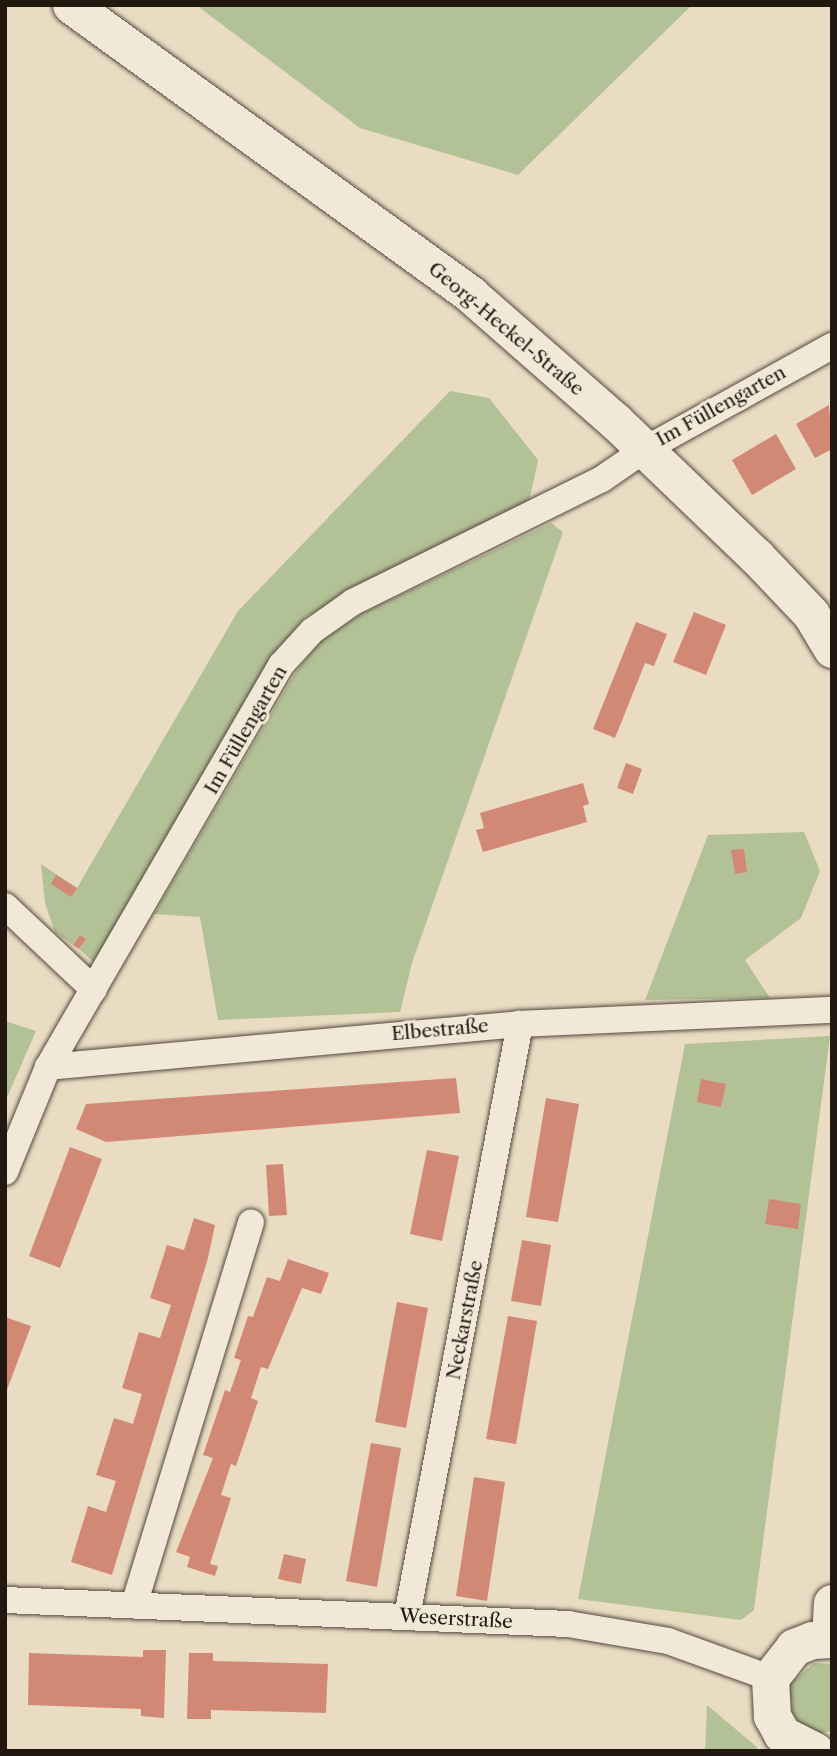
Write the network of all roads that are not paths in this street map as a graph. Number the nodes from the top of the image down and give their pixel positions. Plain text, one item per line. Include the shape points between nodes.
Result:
1 (71, 5) edge
2 (832, 346) edge
3 (644, 450) junction
4 (832, 649) edge
5 (5, 906) edge
6 (94, 990) junction
7 (832, 1010) edge
8 (520, 1024) junction
9 (48, 1067) junction
10 (5, 1172) edge
11 (251, 1222) dead end
12 (5, 1600) edge
13 (134, 1605) junction
14 (408, 1616) junction
15 (831, 1627) edge
16 (770, 1678) junction
17 (815, 1751) edge

1 - 3 street, Georg-Heckel-Straße via 471,295
2 - 3 street, Im Füllengarten
3 - 4 street, Georg-Heckel-Straße via 811,614
3 - 6 street, Im Füllengarten via 602,478 353,602 312,631 281,665
5 - 6 street
6 - 9 street, Im Füllengarten
7 - 8 street, Elbestraße
8 - 9 street, Elbestraße
8 - 14 street, Neckarstraße
9 - 10 street, Im Füllengarten
11 - 13 street
12 - 13 street, Weserstraße
13 - 14 street, Weserstraße
14 - 16 street, Weserstraße via 590,1627 668,1641
15 - 16 street via 794,1647
16 - 17 street via 772,1716 782,1734

